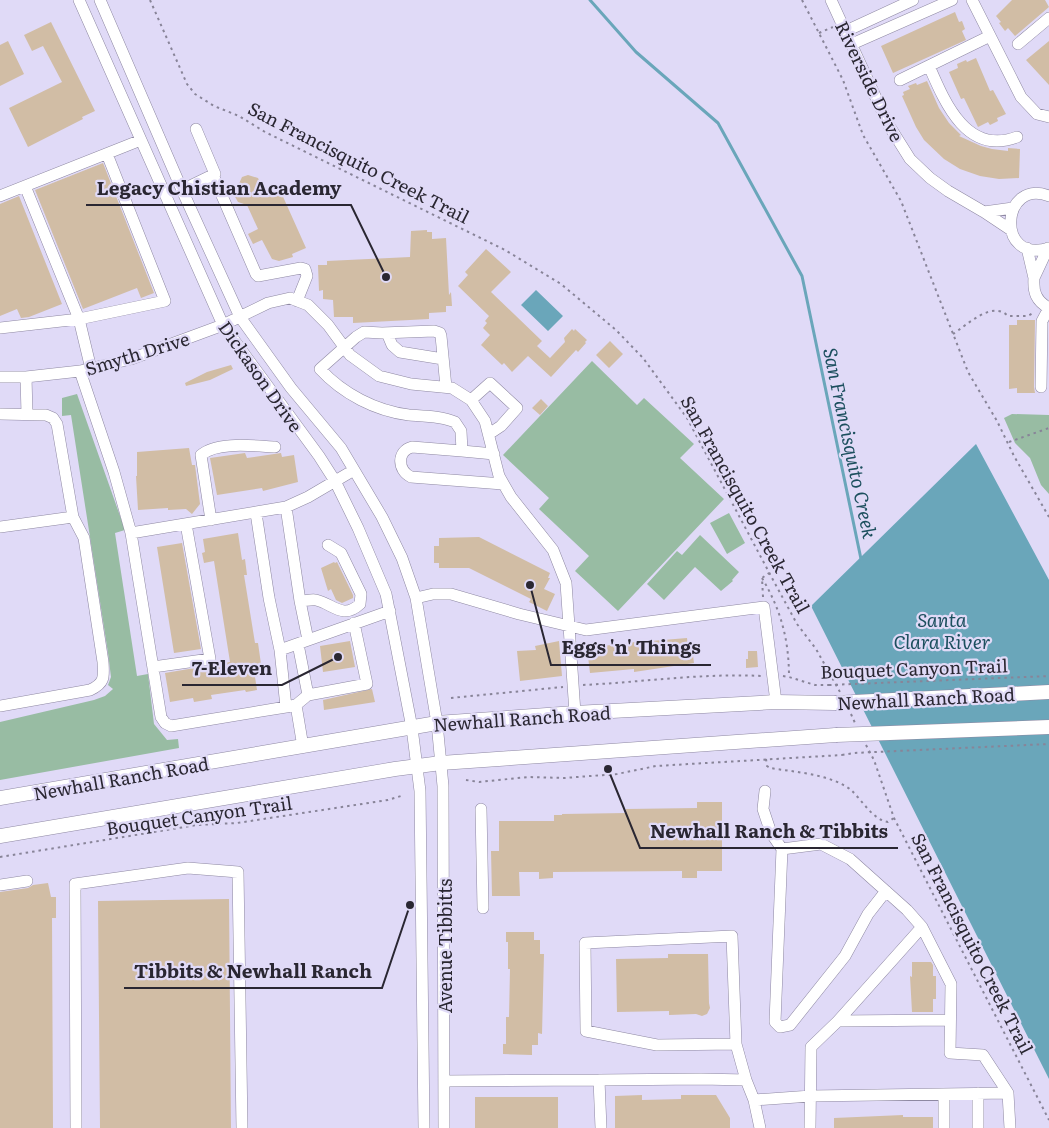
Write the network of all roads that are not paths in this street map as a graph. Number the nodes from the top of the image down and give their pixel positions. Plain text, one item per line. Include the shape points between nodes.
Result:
1 (79, 0) edge
2 (100, 0) edge
3 (831, 0) edge
4 (913, 0) edge
5 (952, 0) edge
6 (972, 0) edge
7 (1049, 18) edge
8 (844, 27) junction
9 (990, 36) junction
10 (852, 44) junction
11 (1018, 44) dead end
12 (929, 66) junction
13 (900, 80) dead end
14 (1049, 117) edge
15 (196, 129) dead end
16 (1018, 136) dead end
17 (141, 140) junction
18 (107, 154) junction
19 (213, 175) junction
20 (25, 186) junction
21 (182, 190) junction
22 (0, 196) edge
23 (1049, 196) edge
24 (1014, 208) junction
25 (984, 212) junction
26 (1011, 230) junction
27 (1027, 248) junction
28 (1049, 248) edge
29 (1034, 278) junction
30 (297, 301) junction
31 (1046, 307) edge
32 (240, 317) junction
33 (79, 319) junction
34 (223, 325) junction
35 (0, 328) edge
36 (386, 333) junction
37 (344, 348) junction
38 (443, 359) junction
39 (1045, 367) edge
40 (86, 370) junction
41 (0, 377) edge
42 (26, 377) junction
43 (446, 387) junction
44 (1041, 387) dead end
45 (471, 400) junction
46 (0, 414) edge
47 (27, 414) junction
48 (489, 434) junction
49 (275, 447) dead end
50 (462, 451) junction
51 (494, 454) junction
52 (354, 470) junction
53 (335, 481) junction
54 (503, 484) junction
55 (286, 507) junction
56 (256, 513) junction
57 (73, 517) junction
58 (211, 520) junction
59 (186, 524) junction
60 (0, 527) edge
61 (131, 533) junction
62 (328, 545) dead end
63 (416, 598) junction
64 (300, 601) junction
65 (390, 611) junction
66 (354, 623) junction
67 (570, 625) junction
68 (303, 642) junction
69 (280, 650) junction
70 (153, 667) junction
71 (1049, 692) edge
72 (308, 695) junction
73 (776, 702) junction
74 (0, 706) edge
75 (291, 706) junction
76 (575, 713) junction
77 (437, 723) junction
78 (1049, 727) edge
79 (412, 728) junction
80 (303, 747) junction
81 (441, 763) junction
82 (417, 767) junction
83 (765, 791) dead end
84 (0, 798) edge
85 (481, 809) dead end
86 (0, 836) edge
87 (782, 849) junction
88 (28, 881) dead end
89 (0, 885) edge
90 (886, 892) junction
91 (483, 908) dead end
92 (922, 926) junction
93 (950, 1020) junction
94 (838, 1021) junction
95 (736, 1044) junction
96 (598, 1080) junction
97 (746, 1080) junction
98 (444, 1081) junction
99 (1008, 1093) junction
100 (944, 1094) junction
101 (978, 1094) junction
102 (811, 1096) junction
103 (754, 1100) junction
104 (76, 1128) edge
105 (242, 1128) edge
106 (424, 1128) edge
107 (444, 1128) edge
108 (601, 1128) edge
109 (760, 1128) edge
110 (810, 1128) edge
111 (944, 1128) edge
112 (978, 1128) edge
113 (1010, 1128) edge

1 - 17 street, Dickason Drive
2 - 21 street, Dickason Drive
3 - 8 street, Riverside Drive
4 - 8 street
5 - 10 street
6 - 9 street
7 - 11 street
8 - 10 street, Riverside Drive
9 - 12 street
9 - 14 street via 1021,97 1037,114
10 - 25 street, Riverside Drive via 888,124 910,159 948,191
12 - 13 street
12 - 16 street via 947,105 969,131 1004,142
15 - 19 street via 215,172
17 - 18 street
17 - 34 street, Dickason Drive
18 - 20 street
18 - 33 street via 165,301
19 - 21 street
19 - 30 street via 256,274 305,269 307,276
20 - 22 street
20 - 33 street
21 - 32 street, Dickason Drive
23 - 24 street via 1027,196
24 - 25 street
24 - 26 street
25 - 26 street, Riverside Drive
26 - 27 street, Riverside Drive
27 - 28 street
27 - 29 street
28 - 29 street
29 - 31 street via 1037,298
30 - 32 street, Smyth Drive via 290,298 268,303
30 - 37 street via 308,305 328,325
31 - 39 street via 1042,321
32 - 34 street, Smyth Drive
32 - 52 street, Dickason Drive via 291,388 341,448
33 - 35 street
33 - 40 street
34 - 40 street, Smyth Drive via 131,359
34 - 53 street, Dickason Drive
36 - 37 street via 364,332
36 - 38 street via 400,352
36 - 38 street via 437,331 441,336
37 - 43 street via 379,376 411,384
37 - 50 street via 320,369 334,383 376,407 399,414 455,422 461,432
38 - 43 street
39 - 44 street
40 - 42 street, Smyth Drive
40 - 61 street
41 - 42 street, Smyth Drive
42 - 47 street
43 - 45 street
45 - 48 street via 485,421
45 - 48 street via 490,383 517,408 502,426
46 - 47 street
47 - 57 street via 46,415 57,424
48 - 51 street
49 - 58 street via 237,445 207,450 201,455
50 - 51 street
50 - 54 street via 412,447 406,448 400,461 402,469 411,477
51 - 54 street
52 - 53 street
52 - 63 street, Dickason Drive via 398,550
53 - 55 street
53 - 65 street, Dickason Drive via 386,594
54 - 67 street via 552,550 566,583
55 - 56 street
55 - 64 street
56 - 58 street
56 - 69 street
57 - 60 street
57 - 74 street via 84,538 104,677 99,686 90,690
58 - 59 street
59 - 61 street
59 - 70 street via 210,659
61 - 70 street
62 - 64 street via 341,553 361,594 360,604 346,612 315,599
63 - 67 street via 451,594
63 - 77 street, Dickason Drive
64 - 68 street
65 - 66 street
65 - 79 street, Dickason Drive
66 - 68 street
66 - 72 street via 367,684
67 - 73 street via 586,630 764,607
67 - 76 street
68 - 69 street
68 - 72 street
69 - 75 street
70 - 75 street via 161,717 172,726
71 - 73 main road, Newhall Ranch Road, bridge
72 - 75 street
73 - 76 main road, Newhall Ranch Road
75 - 80 street
76 - 77 main road, Newhall Ranch Road
77 - 79 main road, Newhall Ranch Road
77 - 81 street, Avenue Tibbitts
78 - 81 main road, Newhall Ranch Road, bridge via 836,735
79 - 80 main road, Newhall Ranch Road
79 - 82 street, Avenue Tibbitts
80 - 84 main road, Newhall Ranch Road
81 - 82 main road, Newhall Ranch Road
81 - 98 street, Avenue Tibbitts
82 - 86 main road, Newhall Ranch Road
82 - 106 street, Avenue Tibbitts via 420,791
83 - 87 street via 763,809 771,833
85 - 91 street
87 - 90 street via 821,844 850,859
87 - 90 street via 775,1022 780,1027 790,1025 845,956 868,914
88 - 89 street
90 - 92 street
92 - 93 street via 951,984
92 - 94 street
93 - 94 street
93 - 99 street via 950,1053 983,1055
94 - 102 street via 811,1047
95 - 95 street via 657,1045 586,1031 585,943 732,936
95 - 97 street
96 - 97 street
96 - 98 street
96 - 108 street
97 - 103 street
98 - 107 street, Avenue Tibbitts
99 - 101 street
99 - 113 street
100 - 101 street
100 - 102 street
100 - 111 street
101 - 112 street
102 - 103 street
102 - 110 street
103 - 109 street
104 - 105 street via 75,884 188,868 238,872

